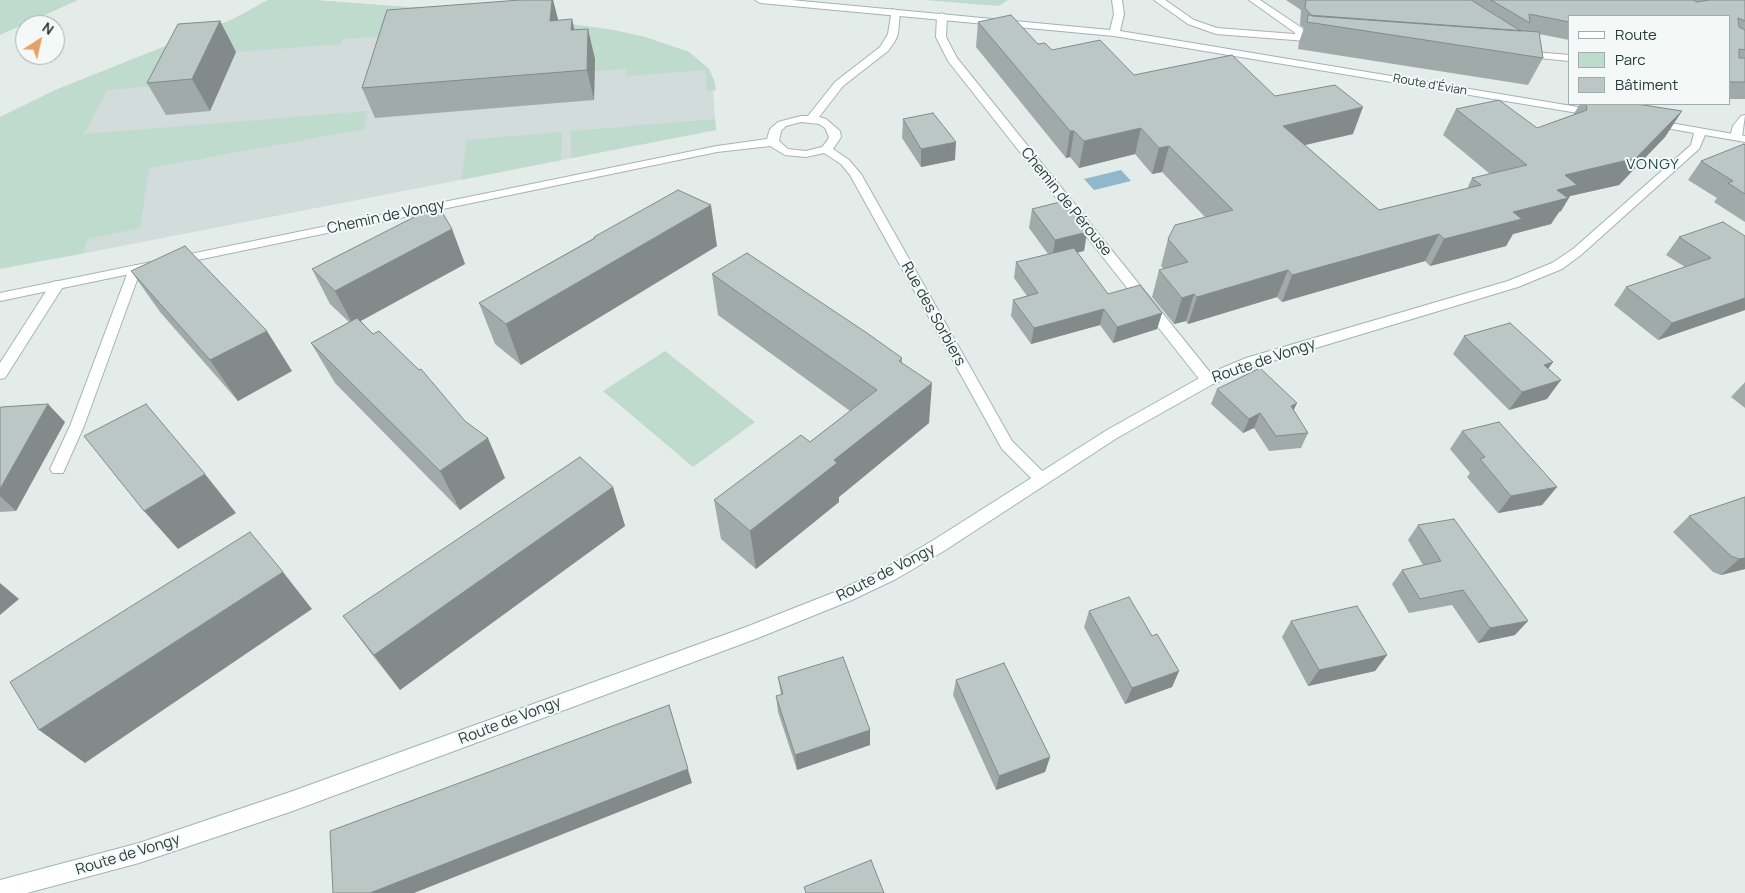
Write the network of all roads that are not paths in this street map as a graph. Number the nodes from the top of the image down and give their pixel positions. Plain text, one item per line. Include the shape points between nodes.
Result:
1 (760, 0) edge
2 (1117, 0) edge
3 (1160, 0) edge
4 (1254, 0) edge
5 (895, 11) junction
6 (942, 16) junction
7 (1114, 33) junction
8 (1304, 38) junction
9 (1333, 40) edge
10 (1523, 46) edge
11 (1514, 54) edge
12 (1532, 55) junction
13 (1568, 58) edge
14 (1603, 115) edge
15 (1745, 118) edge
16 (812, 119) junction
17 (1641, 121) edge
18 (1700, 131) junction
19 (1740, 138) edge
20 (773, 142) junction
21 (826, 149) junction
22 (135, 269) junction
23 (57, 285) junction
24 (0, 297) edge
25 (0, 374) edge
26 (1208, 380) junction
27 (58, 469) dead end
28 (1042, 480) junction
29 (0, 890) edge

1 - 5 street, Route d'Évian
2 - 7 street
3 - 8 street via 1182,17 1203,27
4 - 8 street via 1298,30
5 - 6 street, Route d'Évian
5 - 16 street via 893,34 884,49 839,84
6 - 7 street, Route d'Évian
6 - 26 street, Chemin de Pérouse via 941,37 952,59
7 - 14 street, Route d'Évian
8 - 9 street
10 - 12 street
11 - 12 street
12 - 13 street
15 - 19 street via 1739,126
16 - 20 street via 782,124 773,135
16 - 21 street via 822,121 834,131 835,137
17 - 18 street
18 - 19 street
18 - 26 street, Route de Vongy via 1695,146 1577,252 1549,270 1252,362
20 - 21 street via 785,152 795,154
20 - 22 street, Chemin de Vongy via 709,151
21 - 28 street, Rue des Sorbiers via 845,162 855,174 1007,445
22 - 23 street, Chemin de Vongy
22 - 27 street
23 - 24 street, Chemin de Vongy
23 - 25 street
26 - 28 street, Route de Vongy via 1136,419
28 - 29 street, Route de Vongy via 890,574 752,633 247,817 139,853

